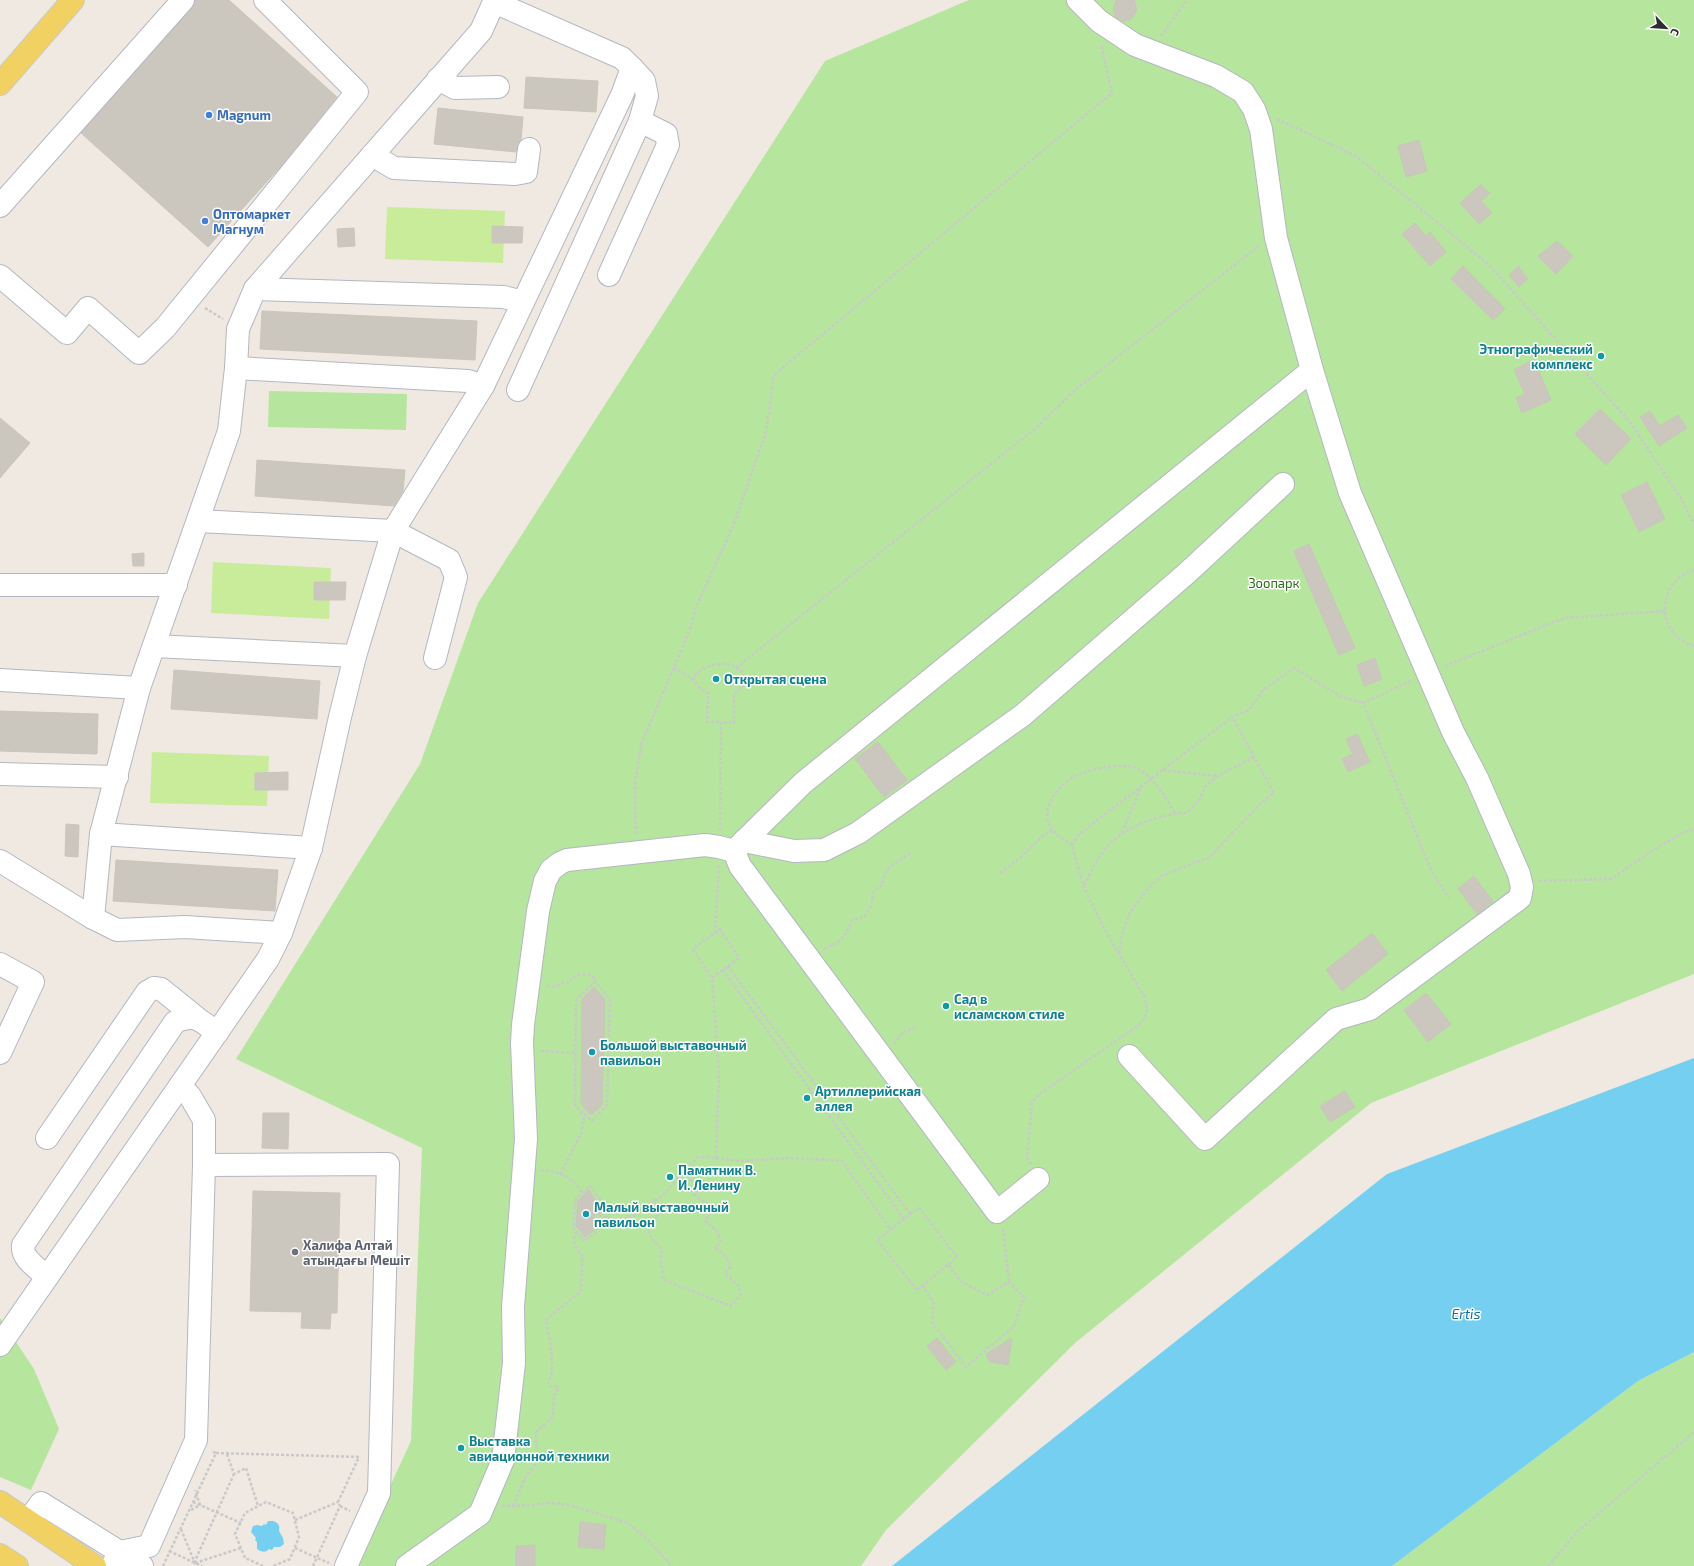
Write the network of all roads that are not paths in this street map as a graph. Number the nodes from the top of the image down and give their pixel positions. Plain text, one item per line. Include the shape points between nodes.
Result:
1 (73, 0) edge
2 (183, 0) edge
3 (265, 0) edge
4 (1078, 0) edge
5 (494, 1) edge
6 (632, 68) junction
7 (438, 79) junction
8 (0, 84) edge
9 (498, 87) dead end
10 (640, 121) junction
11 (529, 149) dead end
12 (372, 155) junction
13 (0, 206) edge
14 (609, 275) dead end
15 (0, 276) edge
16 (255, 289) junction
17 (523, 302) junction
18 (236, 368) junction
19 (1312, 370) junction
20 (483, 386) junction
21 (518, 390) dead end
22 (1283, 484) dead end
23 (199, 521) junction
24 (393, 531) junction
25 (0, 585) edge
26 (176, 585) junction
27 (154, 646) junction
28 (356, 656) junction
29 (435, 658) dead end
30 (0, 680) edge
31 (139, 688) junction
32 (0, 774) edge
33 (117, 777) junction
34 (101, 834) junction
35 (732, 846) junction
36 (311, 848) junction
37 (0, 861) edge
38 (93, 918) junction
39 (281, 933) junction
40 (0, 964) edge
41 (197, 1018) junction
42 (217, 1033) junction
43 (0, 1053) edge
44 (1129, 1056) dead end
45 (180, 1086) junction
46 (47, 1138) dead end
47 (204, 1165) junction
48 (1038, 1179) road end
49 (47, 1277) junction
50 (0, 1346) edge
51 (0, 1502) edge
52 (28, 1521) junction
53 (0, 1555) edge
54 (116, 1559) edge
55 (339, 1565) edge
56 (17, 1566) edge
57 (96, 1566) edge
58 (142, 1566) edge
59 (406, 1566) edge

1 - 8 main road
2 - 13 street
3 - 15 street via 357,92 165,328 139,353 88,308 66,333
4 - 19 street via 1095,17 1135,45 1216,76 1242,92 1254,109 1261,129 1275,234
5 - 6 street via 622,58
5 - 7 street via 481,31
6 - 10 street via 644,81 647,96
6 - 17 street via 622,95
7 - 9 street via 455,88
7 - 12 street
10 - 14 street via 666,134 668,145
10 - 21 street
11 - 12 street via 526,172 515,174 394,168
12 - 16 street
16 - 17 street via 504,296
16 - 18 street via 238,329
17 - 20 street
18 - 20 street via 468,381
18 - 23 street via 229,431
19 - 35 street via 802,783
19 - 44 street via 1350,493 1520,880 1520,898 1370,1009 1336,1020 1205,1139
20 - 24 street
22 - 35 street via 1187,574 1023,715 858,833 824,850 794,851
23 - 24 street
23 - 26 street
24 - 28 street
24 - 29 street via 449,560 456,577
25 - 26 street
26 - 27 street
27 - 28 street
27 - 31 street
28 - 36 street
30 - 31 street
31 - 33 street
32 - 33 street
33 - 34 street
34 - 36 street
34 - 38 street
35 - 48 street via 740,866 997,1212
35 - 59 street via 705,845 567,860 551,870 545,881 538,911 523,1025 526,1139 513,1307 514,1363 503,1460 480,1514
36 - 39 street
37 - 38 street
38 - 39 street via 117,930 186,927
39 - 42 street via 268,959
40 - 43 street via 33,982
41 - 42 street
41 - 46 street via 161,990 154,988 147,992
41 - 49 street via 174,1022 23,1245 24,1256
42 - 45 street
45 - 47 street via 190,1096 204,1120
45 - 49 street
47 - 54 street via 196,1440 149,1546
47 - 55 street via 388,1164 369,1457 379,1493
49 - 50 street
51 - 52 main road
52 - 54 street via 41,1503
52 - 57 main road
53 - 56 main road
54 - 58 street

